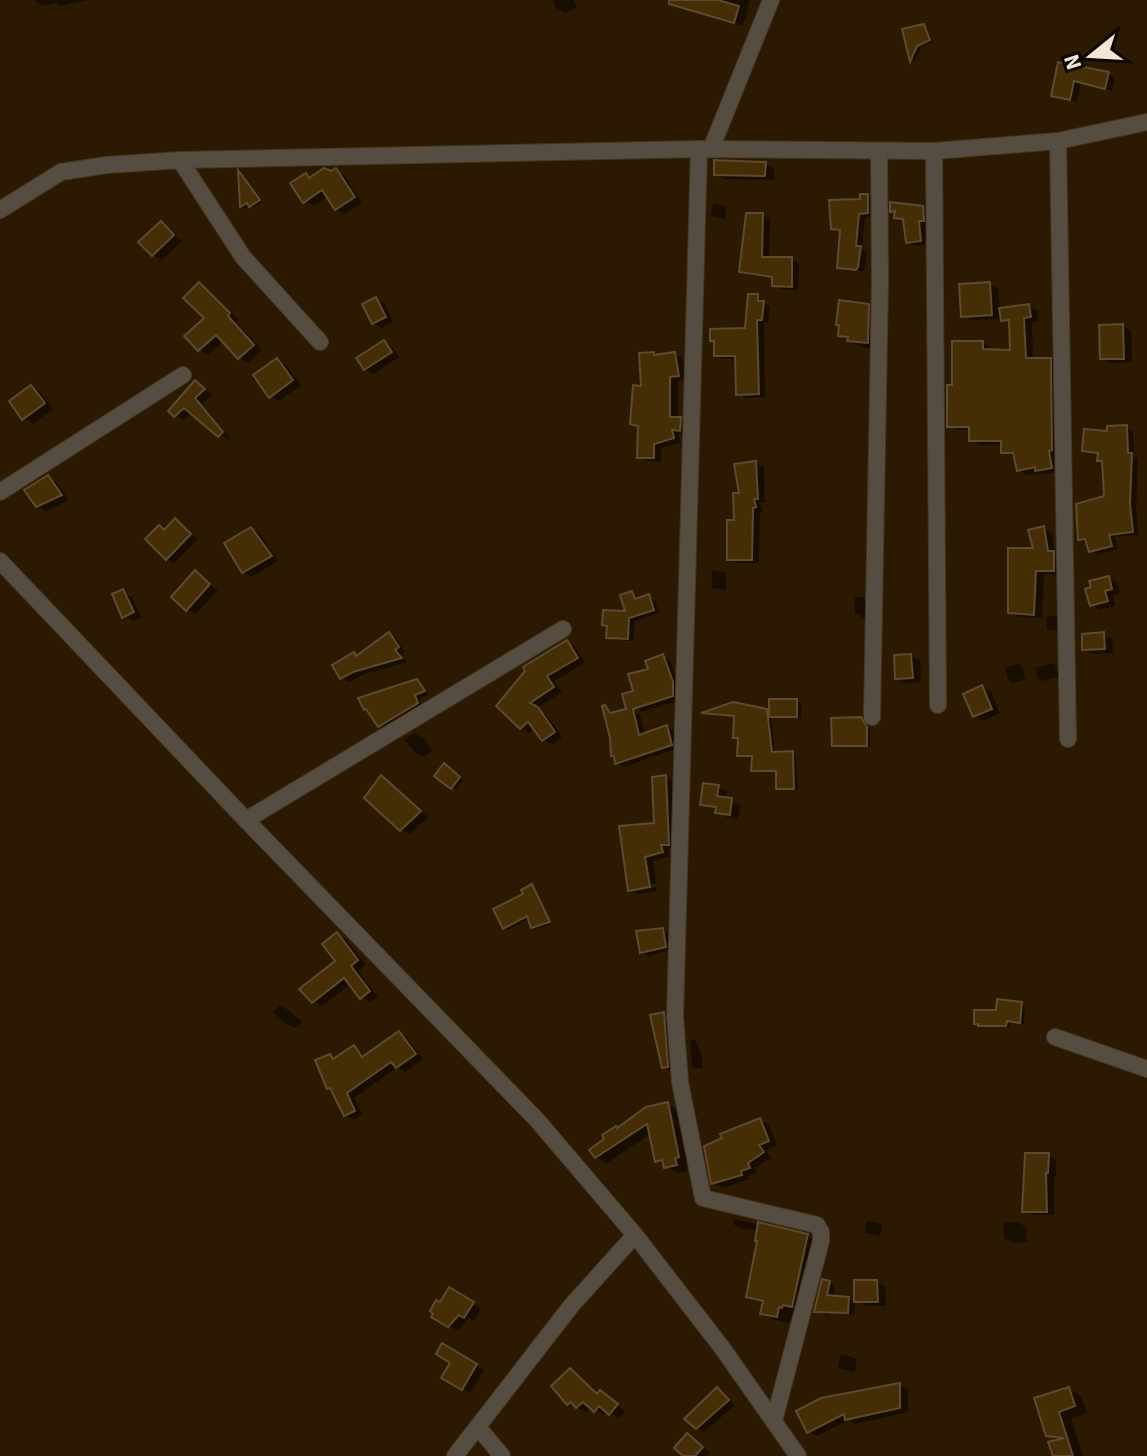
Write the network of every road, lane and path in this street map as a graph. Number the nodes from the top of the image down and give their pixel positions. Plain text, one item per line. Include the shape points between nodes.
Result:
1 (771, 0) edge
2 (1147, 122) edge
3 (1058, 141) junction
4 (705, 149) junction
5 (879, 151) junction
6 (934, 151) junction
7 (180, 160) junction
8 (0, 210) edge
9 (320, 342) dead end
10 (183, 375) dead end
11 (0, 492) edge
12 (0, 561) edge
13 (563, 629) dead end
14 (938, 705) dead end
15 (872, 717) dead end
16 (1068, 739) dead end
17 (246, 820) junction
18 (1055, 1037) dead end
19 (1147, 1069) edge
20 (635, 1235) junction
21 (774, 1421) junction
22 (472, 1441) edge
23 (455, 1456) edge
24 (502, 1456) edge
25 (798, 1456) edge

1 - 4 street
2 - 3 street
3 - 6 street
3 - 16 street
4 - 5 street
4 - 7 street
4 - 21 street via 675,1016 680,1082 703,1198 817,1225 821,1232
5 - 6 street
5 - 15 street
6 - 14 street
7 - 8 street via 61,172
7 - 9 street via 243,257
10 - 11 street
12 - 17 street
13 - 17 street
17 - 20 street via 537,1120
18 - 19 street
20 - 21 street
20 - 22 street via 571,1306
21 - 25 street
22 - 23 street
22 - 24 street

